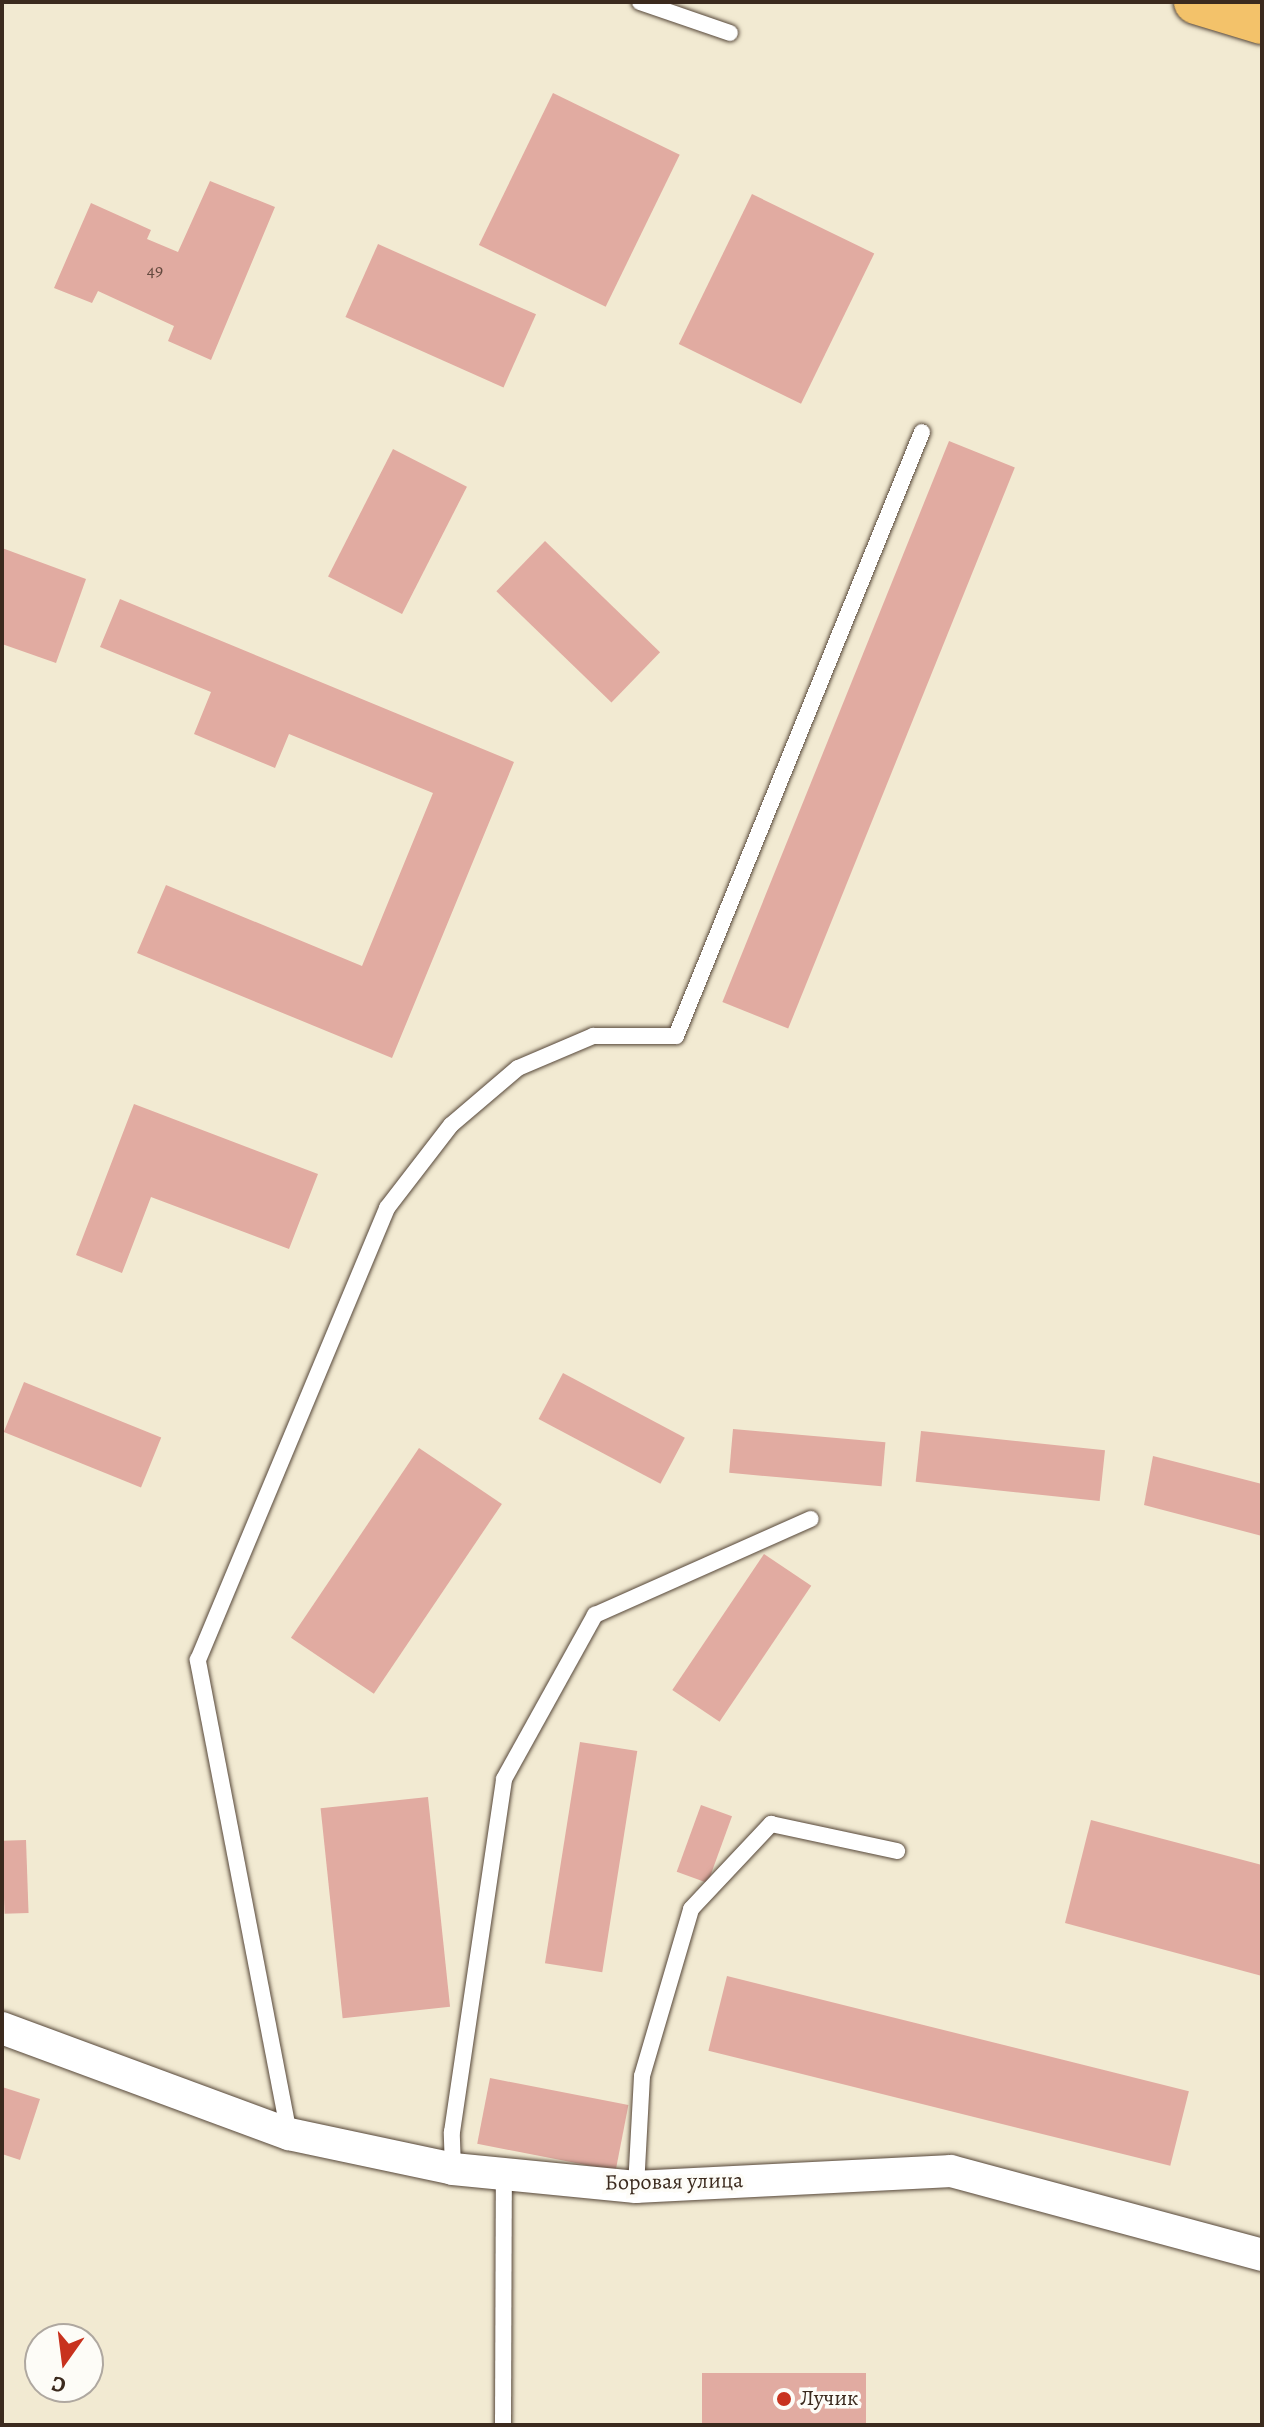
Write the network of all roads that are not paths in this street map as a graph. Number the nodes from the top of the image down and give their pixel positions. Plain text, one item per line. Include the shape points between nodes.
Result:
1 (640, 2) edge
2 (1196, 2) edge
3 (1262, 22) edge
4 (730, 33) dead end
5 (922, 432) dead end
6 (811, 1519) dead end
7 (897, 1851) dead end
8 (2, 2028) edge
9 (289, 2134) junction
10 (453, 2169) junction
11 (504, 2174) junction
12 (636, 2187) junction
13 (1262, 2255) edge
14 (503, 2425) edge

1 - 4 lane
2 - 3 main road
5 - 9 lane via 676,1036 593,1036 518,1068 451,1125 396,1197 198,1660
6 - 10 lane via 595,1615 504,1779 454,2117
7 - 12 lane via 771,1824 691,1909 642,2076
8 - 9 street, Боровая улица
9 - 10 street, Боровая улица
10 - 11 street, Боровая улица
11 - 12 street, Боровая улица
11 - 14 lane
12 - 13 street, Боровая улица via 951,2171

